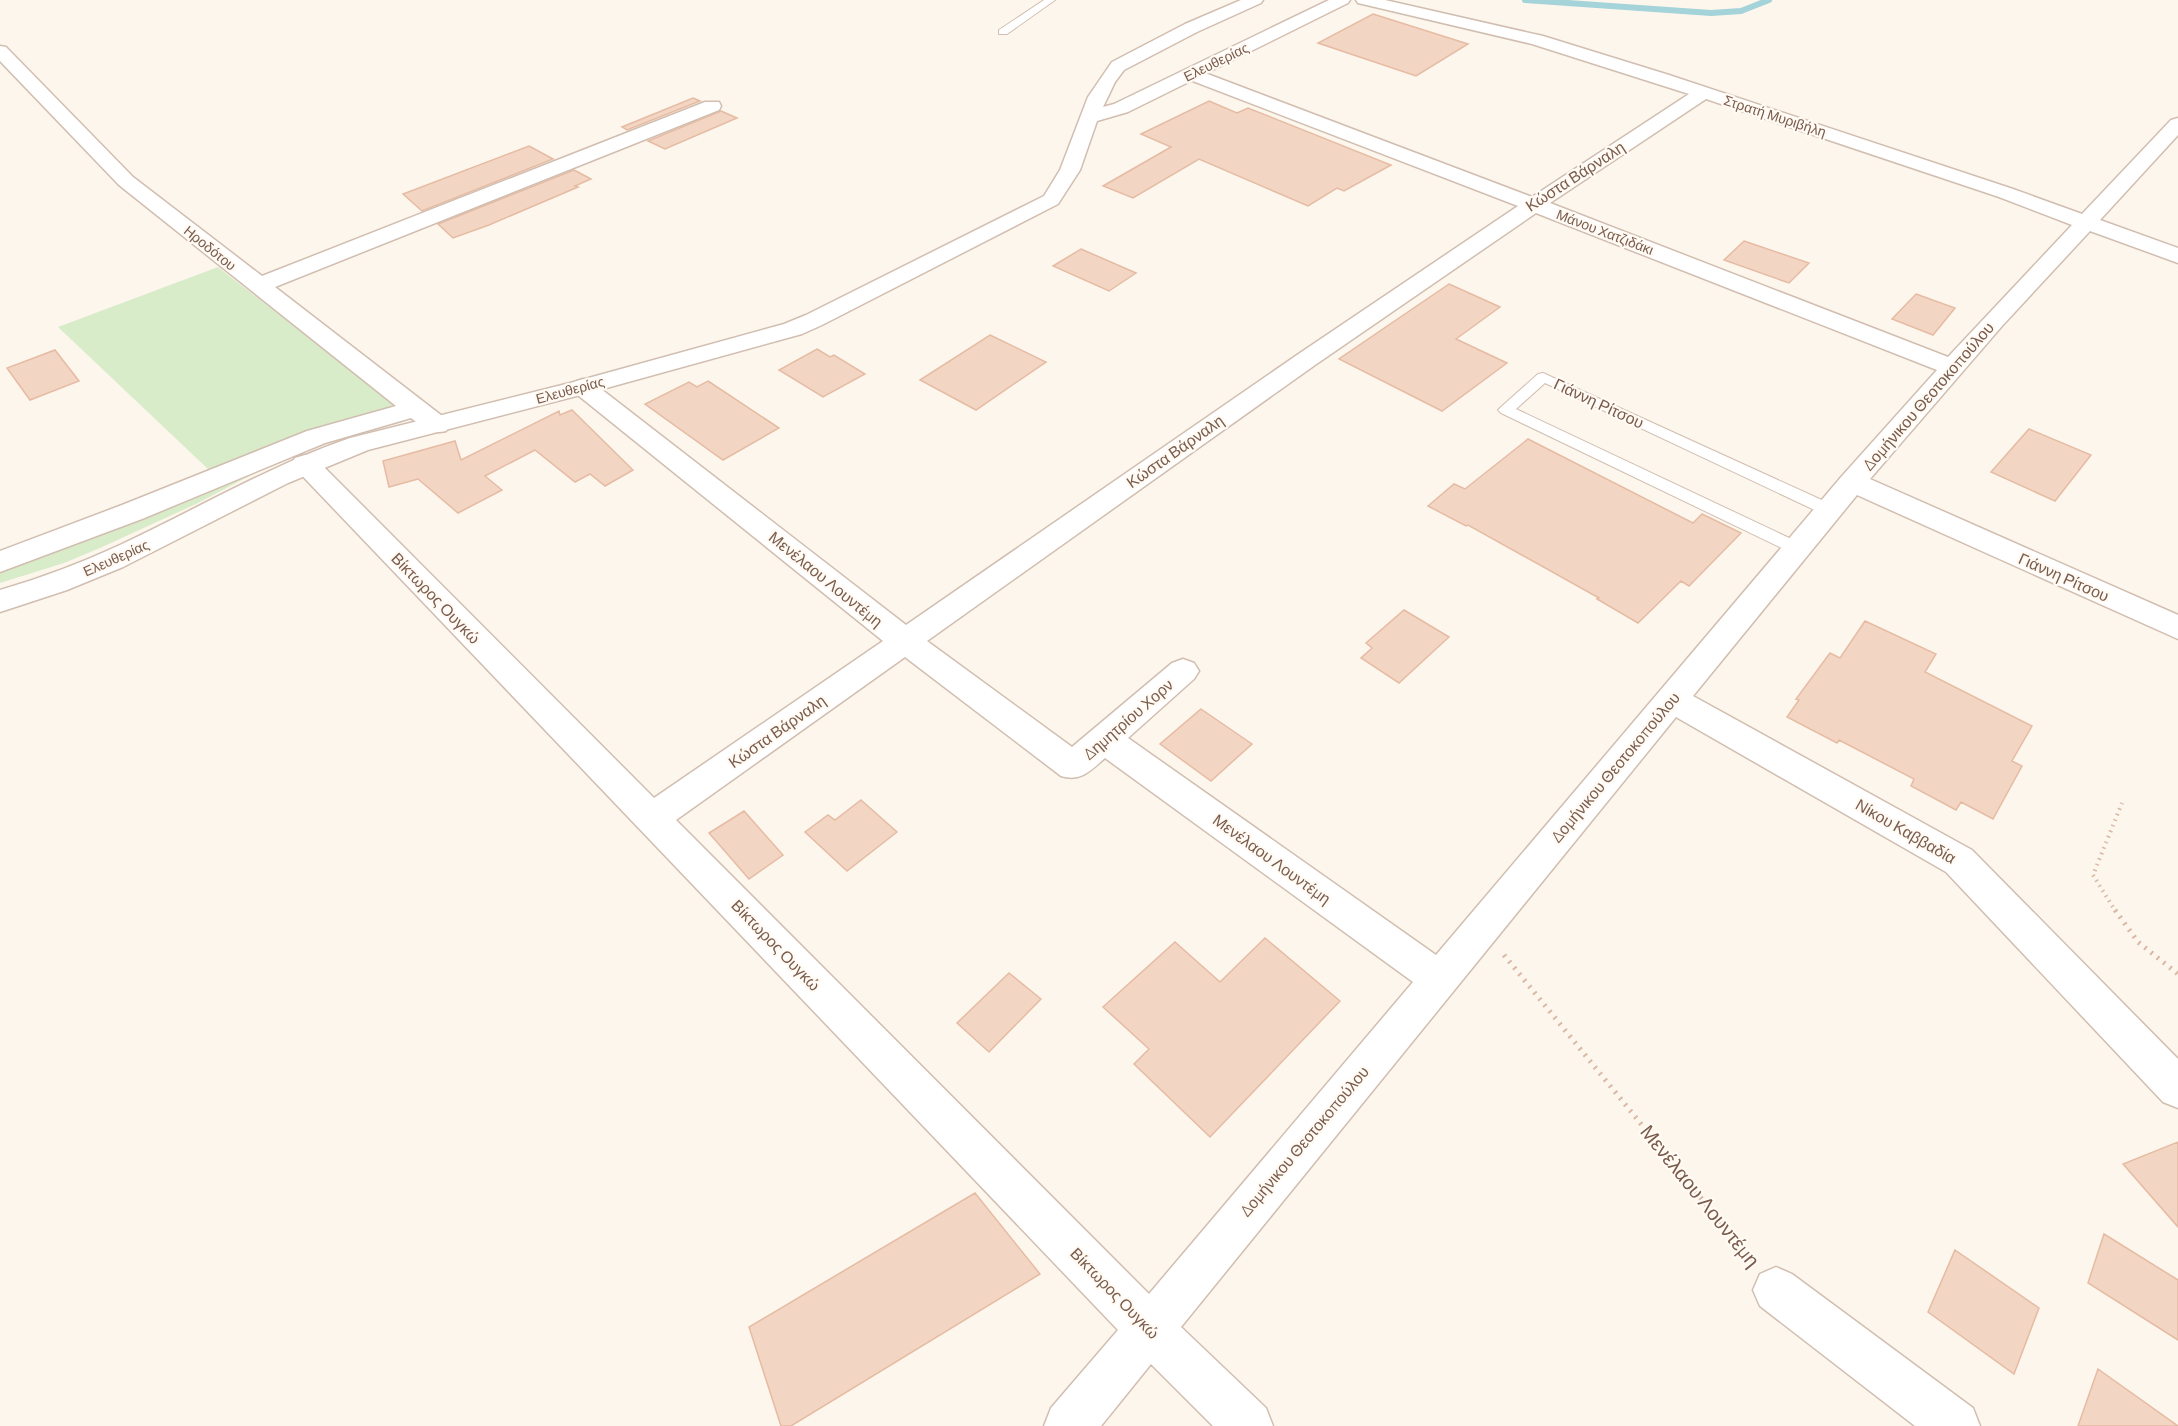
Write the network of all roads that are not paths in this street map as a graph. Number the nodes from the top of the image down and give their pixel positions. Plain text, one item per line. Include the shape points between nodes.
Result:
1 (1050, 0) edge
2 (1255, 0) edge
3 (1342, 0) edge
4 (1364, 0) edge
5 (1003, 32) dead end
6 (0, 51) edge
7 (1191, 74) junction
8 (1703, 93) junction
9 (712, 106) dead end
10 (1088, 118) junction
11 (2178, 124) edge
12 (1532, 204) junction
13 (2087, 221) junction
14 (2178, 256) edge
15 (257, 286) junction
16 (1952, 368) junction
17 (583, 387) junction
18 (427, 416) junction
19 (305, 464) junction
20 (1852, 482) junction
21 (1828, 510) junction
22 (1796, 548) junction
23 (0, 562) edge
24 (0, 601) edge
25 (2178, 628) edge
26 (906, 642) junction
27 (1184, 671) dead end
28 (1672, 699) junction
29 (1104, 739) junction
30 (1073, 766) joint
31 (652, 818) junction
32 (1439, 979) junction
33 (2178, 1088) edge
34 (1776, 1290) road end
35 (1149, 1328) junction
36 (1068, 1426) edge
37 (1248, 1426) edge
38 (1955, 1426) edge

1 - 5 lane
2 - 10 street, Ελευθερίας via 1125,61 1112,72
3 - 7 street, Ελευθερίας
4 - 8 street, Στρατή Μυριβήλη via 1537,40
6 - 15 street, Ηροδότου via 126,181
7 - 10 street, Ελευθερίας via 1121,108
7 - 12 street, Μάνου Χατζιδάκι
8 - 12 street, Κώστα Βάρναλη
8 - 13 street, Στρατή Μυριβήλη
9 - 15 street
10 - 17 street, Ελευθερίας via 1062,186 1042,206 804,324
11 - 13 street, Δομήνικου Θεοτοκοπούλου
12 - 16 street, Μάνου Χατζιδάκι
12 - 26 street, Κώστα Βάρναλη via 1296,365
13 - 14 street, Στρατή Μυριβήλη
13 - 16 street, Δομήνικου Θεοτοκοπούλου
15 - 18 street, Ηροδότου
16 - 20 street, Δομήνικου Θεοτοκοπούλου
17 - 18 street, Ελευθερίας
17 - 26 street, Μενέλαου Λουντέμη
18 - 19 street, Ελευθερίας
18 - 23 street via 316,437
19 - 24 street, Ελευθερίας via 103,564
19 - 31 street, Βίκτωρος Ουγκώ
20 - 21 street, Δομήνικου Θεοτοκοπούλου
20 - 25 street, Γιάννη Ρίτσου
21 - 22 street, Δομήνικου Θεοτοκοπούλου
21 - 22 lane, Γιάννη Ρίτσου via 1543,377 1506,410
22 - 28 street, Δομήνικου Θεοτοκοπούλου
26 - 30 street, Μενέλαου Λουντέμη
26 - 31 street, Κώστα Βάρναλη
27 - 29 street, Δημητρίου Χορν
28 - 32 street, Δομήνικου Θεοτοκοπούλου
28 - 33 street, Νίκου Καββαδία via 1959,861
29 - 30 street, Δημητρίου Χορν
29 - 32 street, Μενέλαου Λουντέμη
31 - 35 street, Βίκτωρος Ουγκώ
32 - 35 street, Δομήνικου Θεοτοκοπούλου
34 - 38 street
35 - 36 street, Δομήνικου Θεοτοκοπούλου
35 - 37 street, Βίκτωρος Ουγκώ

